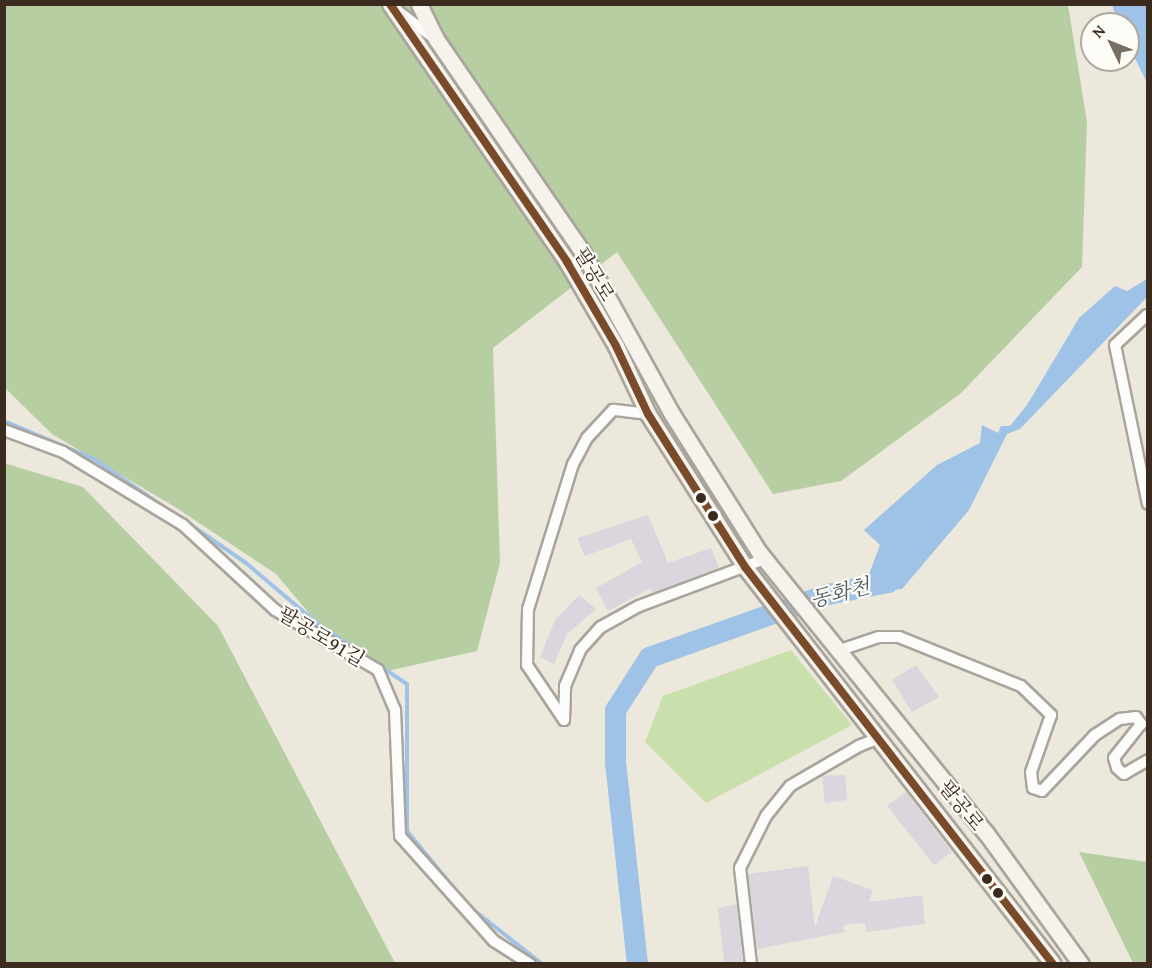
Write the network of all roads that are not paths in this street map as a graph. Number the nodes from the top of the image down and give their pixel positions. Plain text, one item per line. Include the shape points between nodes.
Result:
1 (418, 4) edge
2 (390, 5) edge
3 (436, 39) junction
4 (1147, 315) edge
5 (648, 414) junction
6 (4, 430) edge
7 (1148, 504) edge
8 (765, 560) junction
9 (746, 567) junction
10 (837, 651) junction
11 (879, 738) junction
12 (1148, 760) edge
13 (530, 963) edge
14 (751, 963) edge
15 (1053, 963) edge
16 (1081, 963) edge

1 - 3 main road, 팔공로
2 - 3 street
2 - 5 main road, 팔공로 via 567,262 616,346
3 - 8 main road, 팔공로 via 584,253 672,414
4 - 7 street via 1115,345
5 - 9 main road, 팔공로
5 - 9 street via 613,410 587,438 573,464 528,609 527,665 564,720 565,686 580,650 601,627 639,606
6 - 13 street, 팔공로91길 via 63,452 183,525 275,610 378,670 396,710 400,836 494,941
8 - 9 street
8 - 10 main road, 팔공로
9 - 11 main road, 팔공로
10 - 12 street via 879,637 899,637 1021,686 1051,715 1031,772 1033,788 1042,791 1095,735 1120,719 1136,717 1141,724 1114,758 1117,768 1124,774
10 - 16 main road, 팔공로 via 986,833
11 - 14 street via 790,786 766,816 740,868
11 - 15 main road, 팔공로

